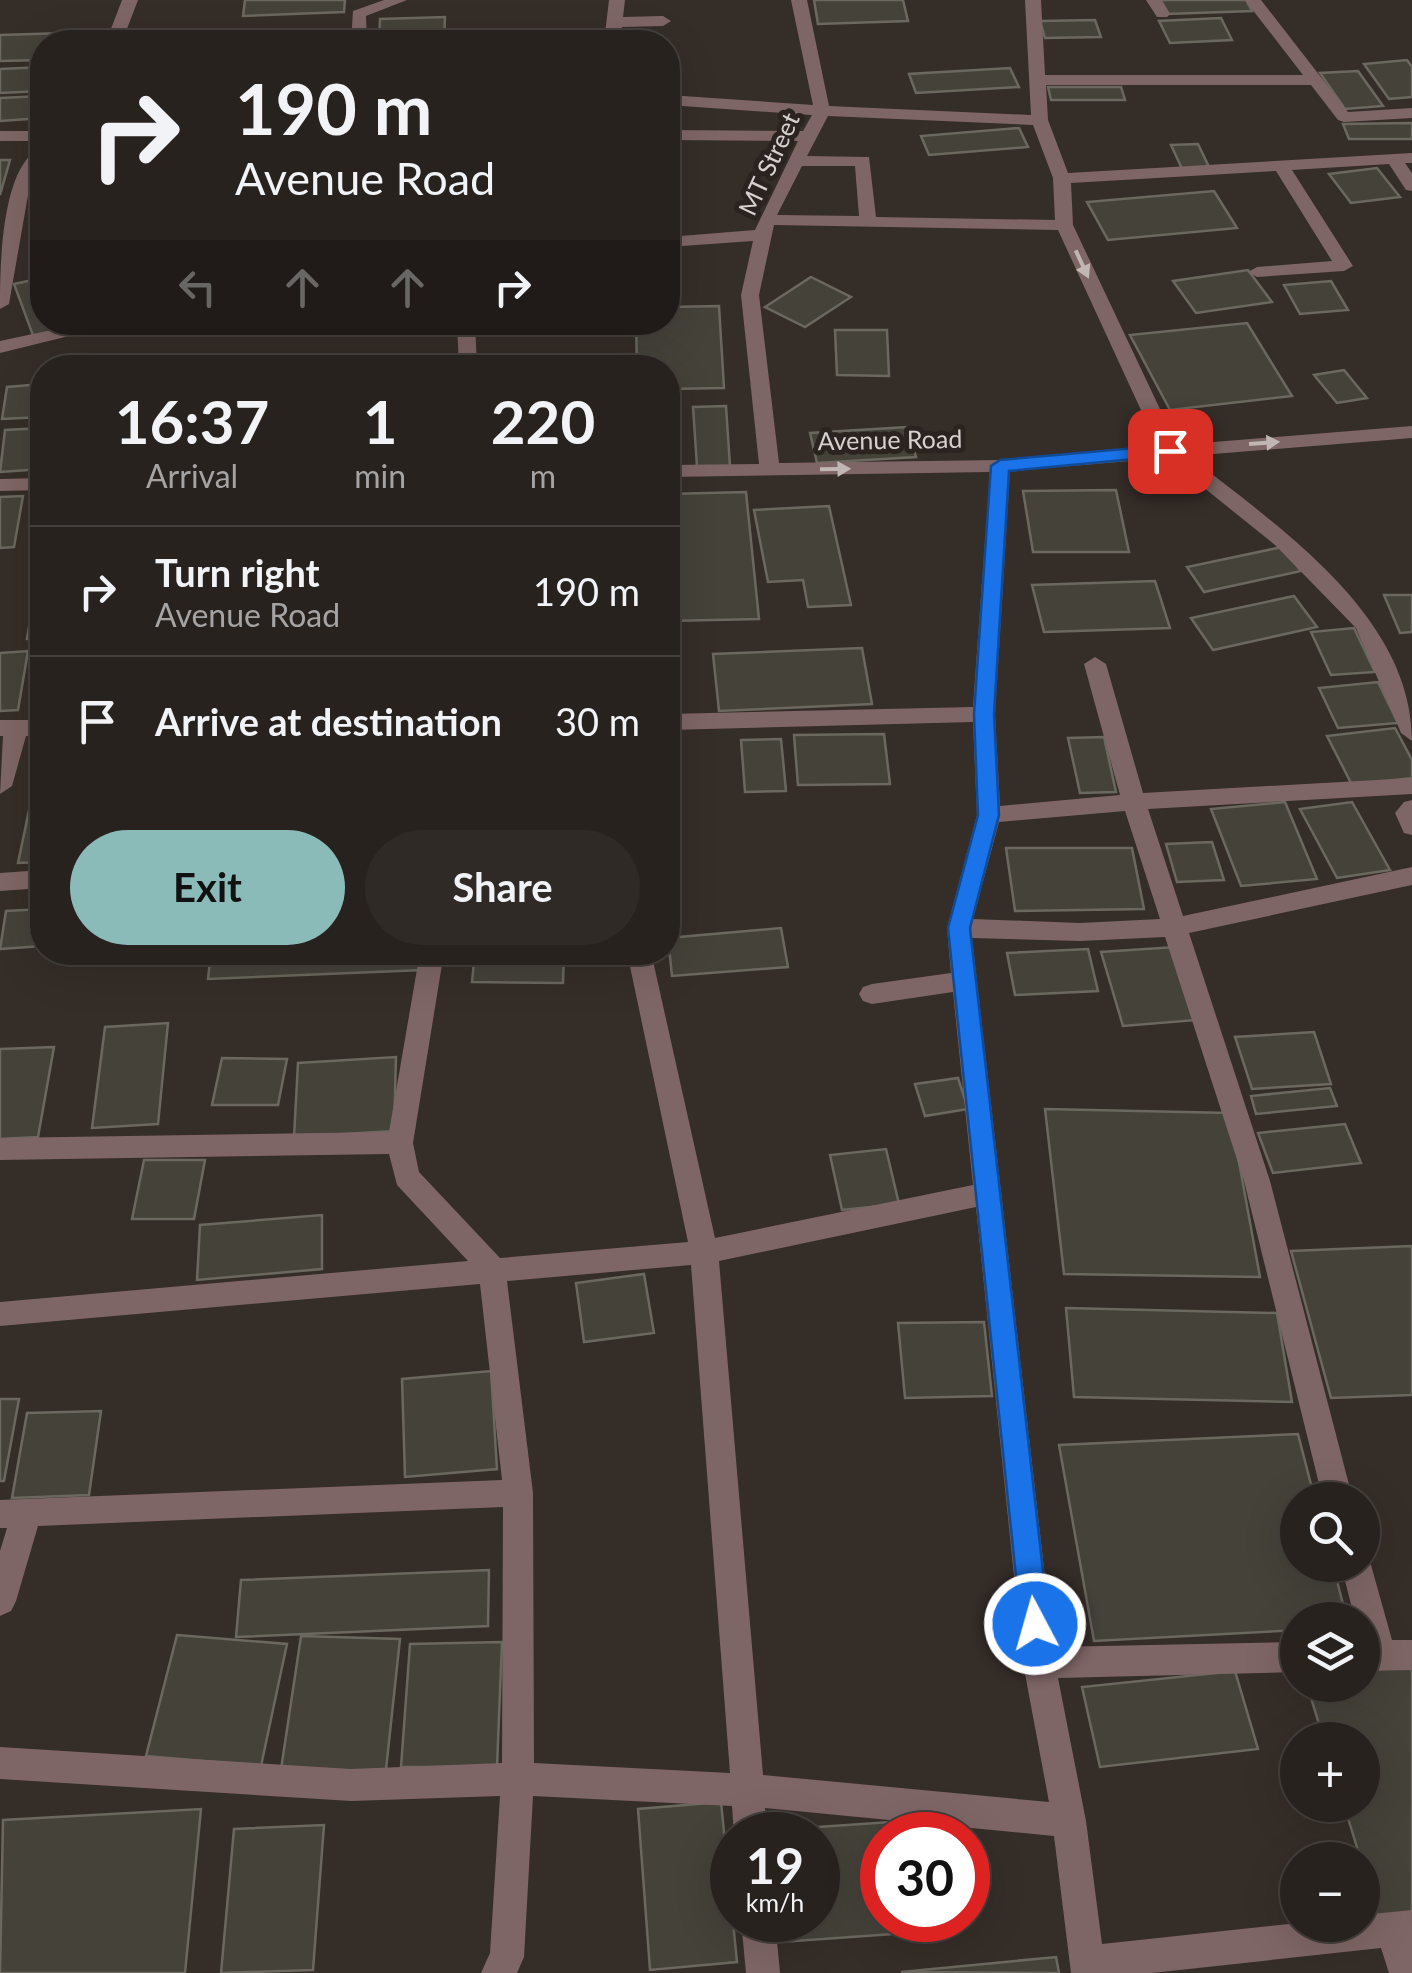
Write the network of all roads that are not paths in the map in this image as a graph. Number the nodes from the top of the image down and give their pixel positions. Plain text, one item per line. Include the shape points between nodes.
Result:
1 (130, 0) edge
2 (399, 0) edge
3 (618, 0) edge
4 (800, 0) edge
5 (1033, 0) edge
6 (1253, 0) edge
7 (663, 20) dead end
8 (614, 22) junction
9 (119, 30) edge
10 (359, 30) edge
11 (613, 30) edge
12 (1037, 80) junction
13 (1315, 80) junction
14 (680, 101) edge
15 (822, 112) junction
16 (1412, 112) edge
17 (1040, 120) junction
18 (680, 135) edge
19 (0, 136) edge
20 (30, 136) edge
21 (809, 136) junction
22 (1403, 158) edge
23 (797, 160) junction
24 (1281, 166) junction
25 (30, 168) edge
26 (1062, 178) junction
27 (1412, 186) edge
28 (868, 222) junction
29 (1064, 226) junction
30 (764, 228) junction
31 (680, 240) edge
32 (1257, 272) dead end
33 (0, 304) edge
34 (56, 335) edge
35 (0, 347) edge
36 (1412, 432) edge
37 (1170, 451) junction
38 (1000, 466) junction
39 (770, 470) junction
40 (680, 471) edge
41 (30, 484) edge
42 (0, 485) edge
43 (1095, 664) dead end
44 (984, 714) junction
45 (680, 722) edge
46 (8, 728) edge
47 (1412, 732) edge
48 (0, 786) edge
49 (1412, 786) edge
50 (1134, 802) junction
51 (1412, 808) edge
52 (989, 815) junction
53 (1412, 827) edge
54 (1412, 876) edge
55 (30, 880) edge
56 (0, 882) edge
57 (1175, 927) junction
58 (959, 928) junction
59 (430, 965) edge
60 (643, 965) edge
61 (965, 981) junction
62 (872, 994) dead end
63 (400, 1143) junction
64 (0, 1149) edge
65 (988, 1193) junction
66 (704, 1252) junction
67 (492, 1268) junction
68 (0, 1314) edge
69 (1333, 1482) edge
70 (518, 1494) junction
71 (14, 1514) edge
72 (1361, 1582) edge
73 (0, 1600) edge
74 (1385, 1656) edge
75 (1280, 1657) edge
76 (1039, 1662) junction
77 (0, 1763) edge
78 (518, 1779) junction
79 (747, 1790) junction
80 (749, 1812) edge
81 (1069, 1821) junction
82 (1402, 1929) edge
83 (760, 1942) edge
84 (1088, 1968) edge
85 (498, 1973) edge
86 (763, 1973) edge
87 (1406, 1973) edge

1 - 9 street
2 - 10 street via 358,14
3 - 8 street
4 - 15 street, MT Street
5 - 12 street
6 - 13 street
7 - 8 street
8 - 11 street
12 - 13 street
12 - 17 street
13 - 16 street via 1344,117
14 - 15 street
15 - 17 street
15 - 21 street, MT Street
17 - 26 street
18 - 21 street
19 - 20 street
21 - 23 street, MT Street
22 - 24 street
22 - 27 street
23 - 28 street via 862,161
23 - 30 street, MT Street
24 - 26 street
24 - 32 street via 1344,266
25 - 33 street via 22,178
26 - 29 street
28 - 29 street
28 - 30 street
29 -> 37 street
30 - 31 street
30 - 39 street, MT Street via 750,295
34 - 35 street
37 -> 36 street, Avenue Road
37 - 38 street, Avenue Road
37 - 47 street via 1282,540 1364,625
39 -> 38 street, Avenue Road
38 - 44 street
39 - 40 street, Avenue Road
41 - 42 street
43 - 50 street
44 - 45 street
44 - 52 street
46 - 48 street
49 - 50 street
50 - 52 street
50 - 57 street
51 - 53 street
52 - 58 street
54 - 57 street
55 - 56 street
57 - 58 street
57 - 69 street via 1257,1181
58 - 61 street
59 - 63 street
60 - 66 street
61 - 62 street
61 - 65 street
63 - 64 street
63 - 67 street via 406,1177
65 - 66 street
65 - 76 street
66 - 67 street
66 - 79 street
67 - 68 street
67 - 70 street
70 - 71 street
70 - 78 street
71 - 73 street
72 - 74 street
75 - 76 street
76 - 81 street
77 - 78 street via 350,1786
78 - 79 street
78 - 85 street via 507,1956
79 - 80 street
79 - 81 street
81 - 84 street
82 - 84 street
82 - 87 street
83 - 86 street

